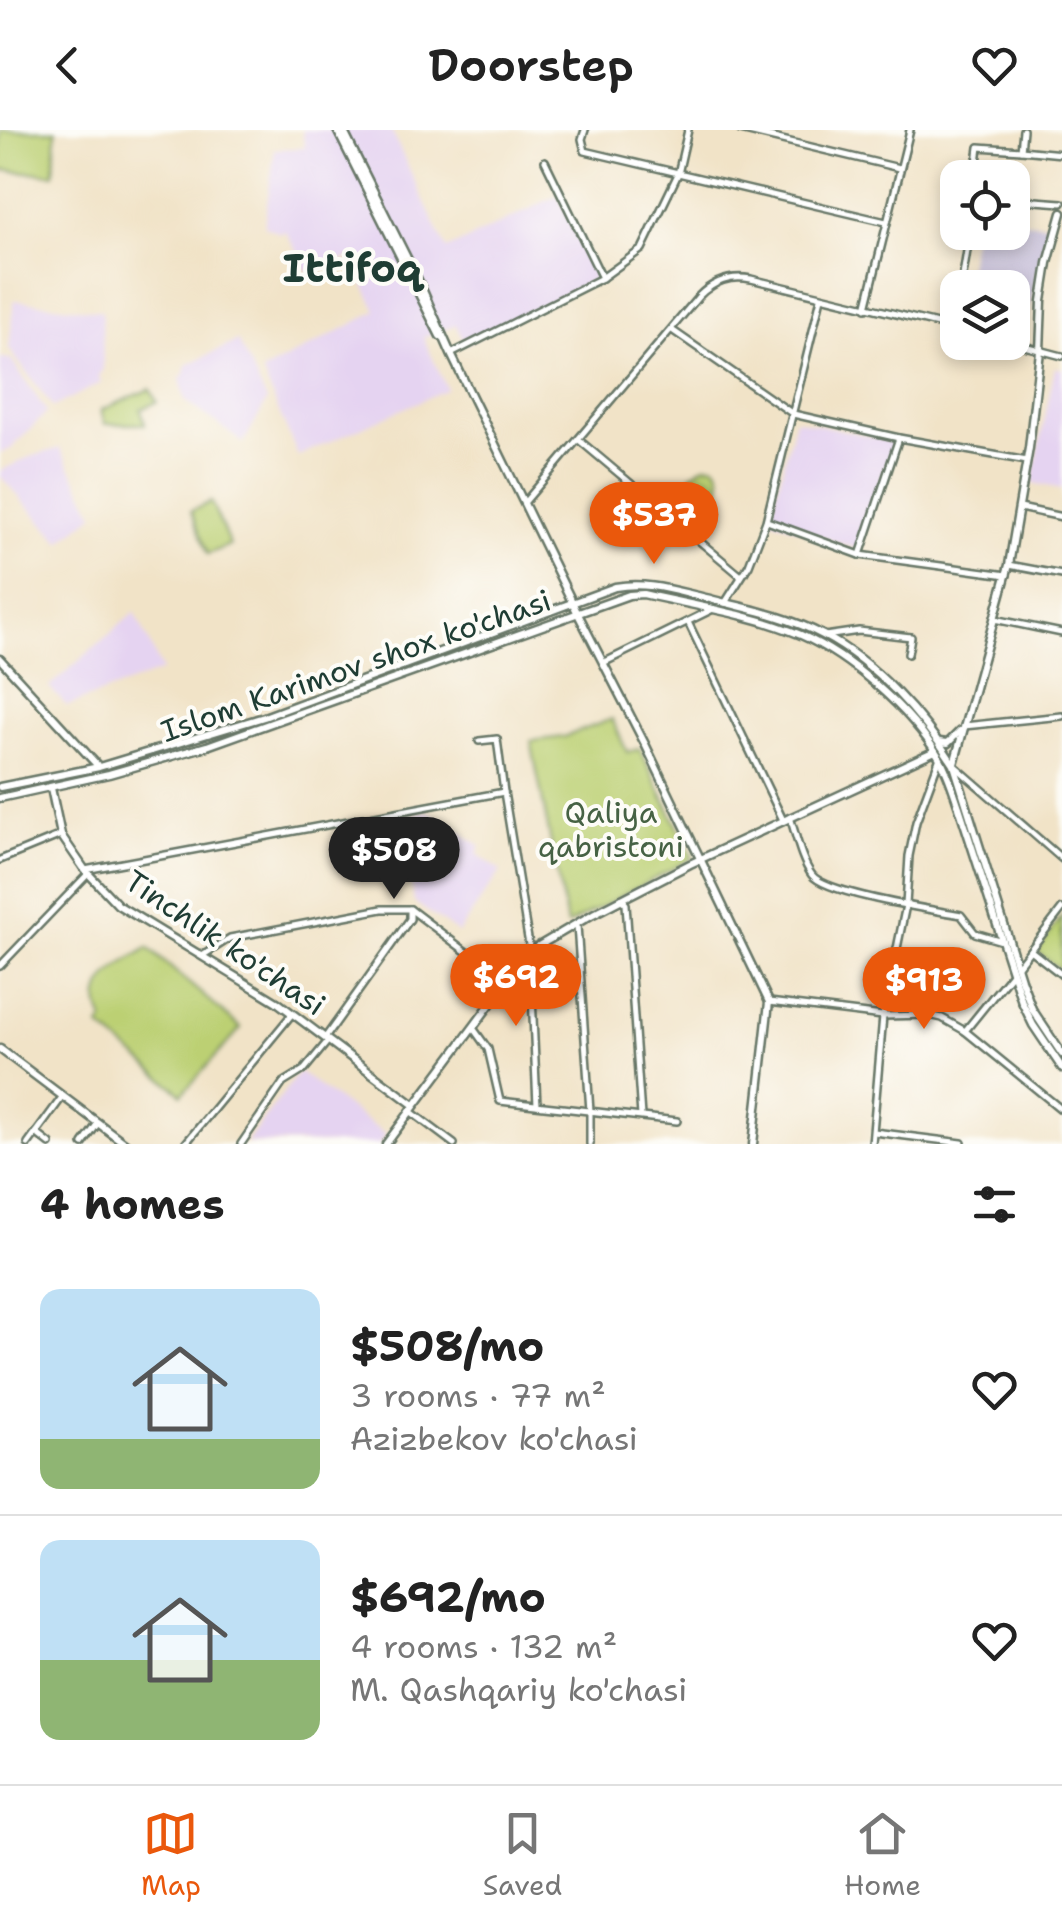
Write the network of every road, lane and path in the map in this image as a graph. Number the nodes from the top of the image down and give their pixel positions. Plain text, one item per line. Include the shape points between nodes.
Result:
1 (340, 130) edge
2 (585, 130) edge
3 (688, 130) edge
4 (740, 130) edge
5 (910, 130) edge
6 (1023, 130) edge
7 (1021, 150) junction
8 (1062, 154) edge
9 (978, 160) edge
10 (545, 161) dead end
11 (899, 168) junction
12 (678, 174) junction
13 (1030, 201) edge
14 (1062, 204) edge
15 (1062, 213) edge
16 (886, 222) junction
17 (602, 278) junction
18 (821, 298) junction
19 (866, 308) junction
20 (940, 324) edge
21 (672, 330) junction
22 (1030, 348) edge
23 (1040, 351) junction
24 (451, 354) junction
25 (1062, 356) edge
26 (793, 414) junction
27 (900, 438) junction
28 (578, 439) junction
29 (1026, 461) junction
30 (524, 503) junction
31 (1020, 508) junction
32 (1062, 517) edge
33 (766, 521) junction
34 (860, 556) junction
35 (1010, 565) junction
36 (1006, 575) junction
37 (741, 576) junction
38 (1062, 576) edge
39 (573, 602) junction
40 (725, 603) junction
41 (712, 610) junction
42 (577, 612) junction
43 (994, 619) junction
44 (688, 622) junction
45 (1062, 632) edge
46 (824, 636) junction
47 (846, 650) junction
48 (908, 654) dead end
49 (842, 659) junction
50 (0, 660) edge
51 (604, 662) junction
52 (292, 711) junction
53 (1062, 716) edge
54 (964, 726) junction
55 (479, 741) dead end
56 (939, 742) junction
57 (937, 755) junction
58 (954, 764) junction
59 (99, 768) junction
60 (0, 787) edge
61 (51, 788) junction
62 (504, 792) junction
63 (0, 798) edge
64 (787, 818) junction
65 (61, 834) junction
66 (1062, 859) edge
67 (0, 860) edge
68 (700, 860) junction
69 (87, 872) junction
70 (621, 900) junction
71 (993, 900) junction
72 (906, 904) junction
73 (410, 909) junction
74 (1062, 909) edge
75 (577, 925) junction
76 (1002, 942) junction
77 (1030, 950) junction
78 (530, 951) junction
79 (202, 956) junction
80 (0, 966) edge
81 (1015, 970) junction
82 (1062, 975) edge
83 (506, 982) junction
84 (768, 1002) junction
85 (292, 1014) junction
86 (883, 1016) junction
87 (472, 1026) junction
88 (965, 1031) junction
89 (327, 1039) junction
90 (0, 1049) edge
91 (1062, 1054) edge
92 (1062, 1068) edge
93 (63, 1096) junction
94 (537, 1105) junction
95 (412, 1108) junction
96 (1062, 1110) edge
97 (590, 1111) junction
98 (641, 1116) junction
99 (677, 1121) dead end
100 (98, 1122) junction
101 (874, 1132) junction
102 (36, 1134) junction
103 (28, 1144) edge
104 (50, 1144) edge
105 (82, 1144) edge
106 (126, 1144) edge
107 (184, 1144) edge
108 (241, 1144) edge
109 (386, 1144) edge
110 (454, 1144) edge
111 (590, 1144) edge
112 (753, 1144) edge
113 (872, 1144) edge
114 (962, 1144) edge

1 - 24 main road
2 - 12 street via 585,151
3 - 12 street
4 - 11 street
5 - 11 street
6 - 7 street
7 - 8 street
7 - 9 street via 979,146
10 - 17 street
11 - 16 street
12 - 16 street
12 - 17 street via 642,249
13 - 14 street
15 - 23 main road via 1048,263
16 - 19 street
17 - 24 street
18 - 19 street
18 - 21 street via 729,278 704,291
18 - 26 street
19 - 20 street
21 - 26 street
21 - 28 street
22 - 23 street
23 - 25 street
23 - 29 main road
24 - 30 main road
26 - 27 street
26 - 33 street
27 - 29 street
27 - 34 street
28 - 30 street
28 - 37 street
29 - 31 main road
30 - 39 main road
31 - 32 street
31 - 35 main road
33 - 34 street
33 - 37 street
34 - 36 street
35 - 36 main road
35 - 38 street
36 - 43 main road
37 - 40 street
39 - 40 main road, Islom Karimov shox ko'chasi via 642,584
39 - 42 main road
39 - 52 main road, Islom Karimov shox ko'chasi
40 - 46 main road, Islom Karimov shox ko'chasi
41 - 42 main road, Islom Karimov shox ko'chasi via 636,594
41 - 44 street
41 - 49 main road, Islom Karimov shox ko'chasi via 798,634
42 - 51 main road
42 - 52 main road, Islom Karimov shox ko'chasi
43 - 45 street
43 - 54 main road
44 - 51 street
44 - 64 street
46 - 47 main road, Islom Karimov shox ko'chasi
46 - 48 street via 911,637
47 - 49 main road
47 - 56 main road, Islom Karimov shox ko'chasi via 909,703
49 - 57 main road, Islom Karimov shox ko'chasi via 903,709
50 - 59 main road
51 - 68 main road
52 - 59 main road, Islom Karimov shox ko'chasi
52 - 61 main road, Islom Karimov shox ko'chasi via 207,746
53 - 54 street
54 - 56 main road via 948,744
54 - 58 main road
55 - 62 street via 497,738
56 - 58 main road, Islom Karimov shox ko'chasi
57 - 64 main road
57 - 71 main road, Islom Karimov shox ko'chasi
57 - 72 street via 916,822
58 - 66 street
58 - 71 main road, Islom Karimov shox ko'chasi
59 - 60 main road, Islom Karimov shox ko'chasi
61 - 63 main road, Islom Karimov shox ko'chasi
61 - 65 main road, Tinchlik ko'chasi
62 - 69 street
62 - 78 street
64 - 68 main road
64 - 72 street via 814,877
65 - 67 street
65 - 69 main road, Tinchlik ko'chasi
68 - 70 main road
68 - 84 main road
69 - 79 main road, Tinchlik ko'chasi via 118,904
69 - 80 street
70 - 75 main road
70 - 98 street
71 - 76 main road, Islom Karimov shox ko'chasi
71 - 81 main road, Islom Karimov shox ko'chasi
72 - 76 street via 961,914 976,933
72 - 86 street
73 - 79 street via 230,938
73 - 83 street
73 - 89 street via 410,919
74 - 77 street
75 - 78 main road
75 - 97 street
76 - 81 main road, Islom Karimov shox ko'chasi
77 - 81 street
77 - 82 street
78 - 83 main road
78 - 94 street
79 - 85 main road, Tinchlik ko'chasi
81 - 88 street
81 - 91 main road, Islom Karimov shox ko'chasi
81 - 92 main road, Islom Karimov shox ko'chasi via 1033,1025
83 - 87 main road
84 - 86 street
84 - 112 main road
85 - 89 main road, Tinchlik ko'chasi
85 - 107 street
86 - 88 street via 936,1016
86 - 101 street
87 - 94 street via 488,1049 500,1100
87 - 95 main road
88 - 96 street
89 - 95 main road, Tinchlik ko'chasi
89 - 108 street via 304,1070 283,1084
90 - 93 main road
93 - 100 main road
93 - 102 street
94 - 97 street
95 - 109 main road
95 - 110 street
97 - 98 street
97 - 111 street
98 - 99 street
100 - 105 street
100 - 106 main road
101 - 113 street
101 - 114 street
102 - 103 street
102 - 104 street

